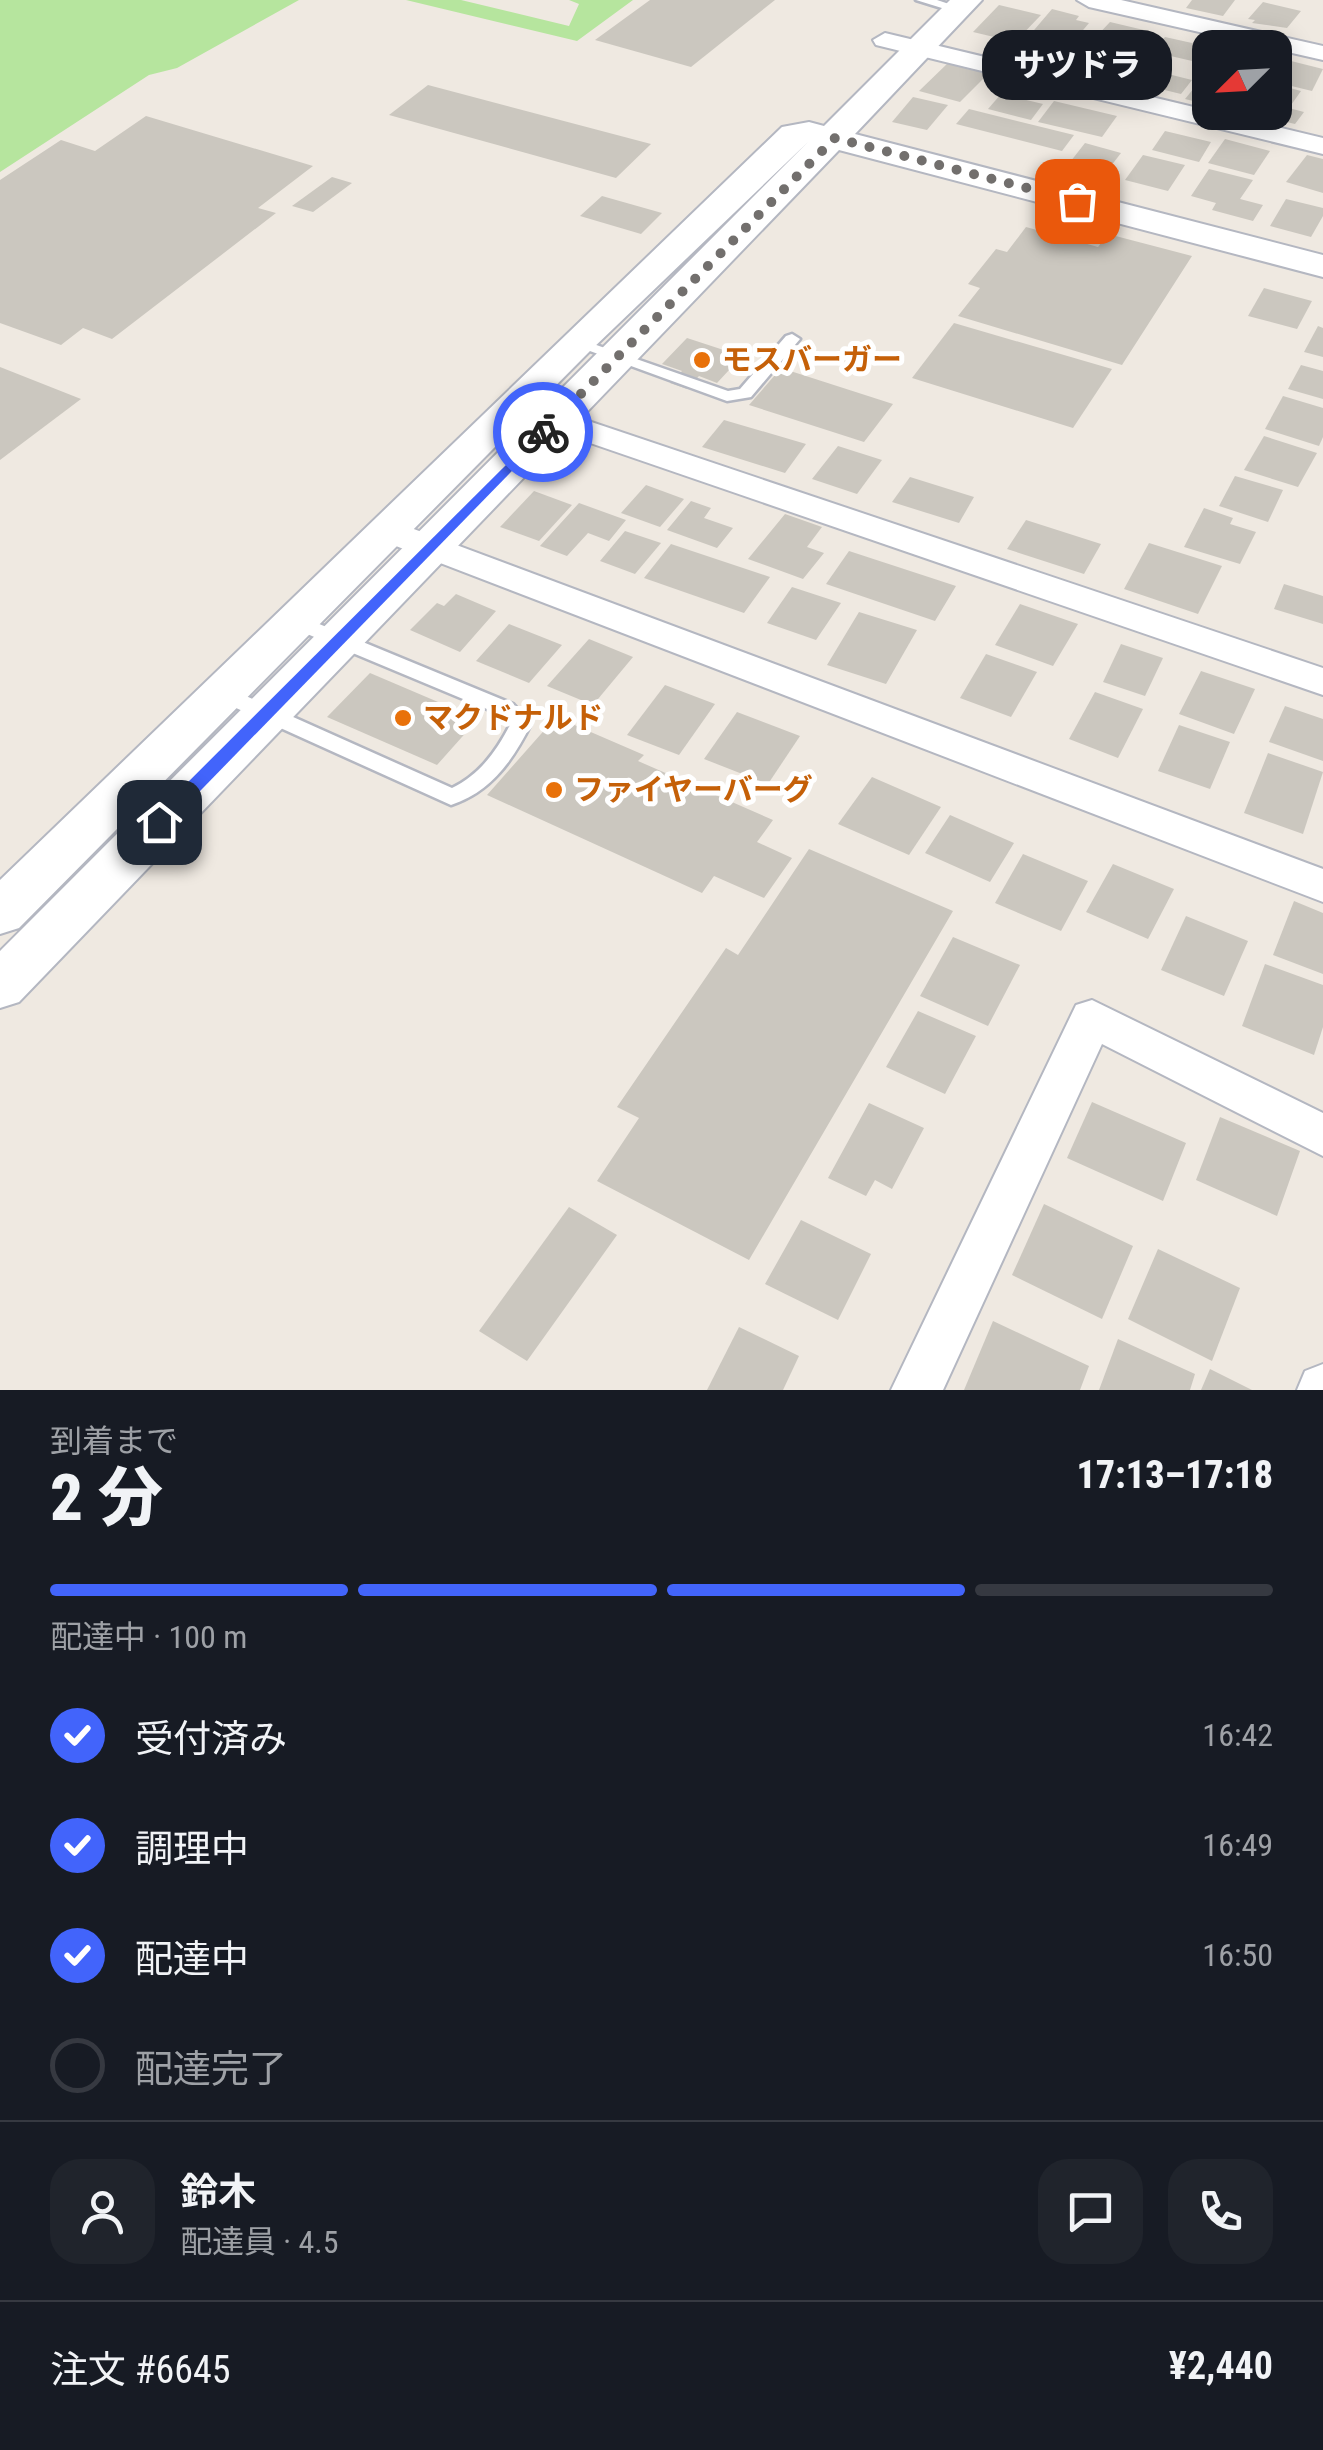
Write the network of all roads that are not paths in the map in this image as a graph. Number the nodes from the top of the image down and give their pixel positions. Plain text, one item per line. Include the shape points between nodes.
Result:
1 (1089, 0) edge
2 (940, 2) edge
3 (902, 44) junction
4 (1323, 52) edge
5 (817, 134) junction
6 (1323, 146) edge
7 (1323, 266) edge
8 (792, 339) dead end
9 (595, 350) junction
10 (514, 406) junction
11 (555, 420) junction
12 (387, 530) junction
13 (430, 546) junction
14 (294, 620) junction
15 (338, 639) junction
16 (1323, 682) edge
17 (220, 692) junction
18 (265, 713) junction
19 (1323, 886) edge
20 (0, 912) edge
21 (0, 986) edge
22 (1323, 1136) edge
23 (916, 1390) edge

1 - 4 street
2 - 3 street
3 - 5 street
3 - 6 street
5 - 7 street
5 - 9 street
8 - 9 lane via 745,392 727,396
9 - 10 street
9 - 11 street
10 - 11 street
10 - 12 street
11 - 13 street
11 - 16 street
12 - 13 street
12 - 14 street
13 - 15 street
13 - 19 street
14 - 15 lane
14 - 17 street
15 - 18 street
15 - 18 lane via 506,710 521,724 509,750 464,794 451,796
17 - 18 lane
17 - 20 street
18 - 21 street
22 - 23 street via 1092,1018

